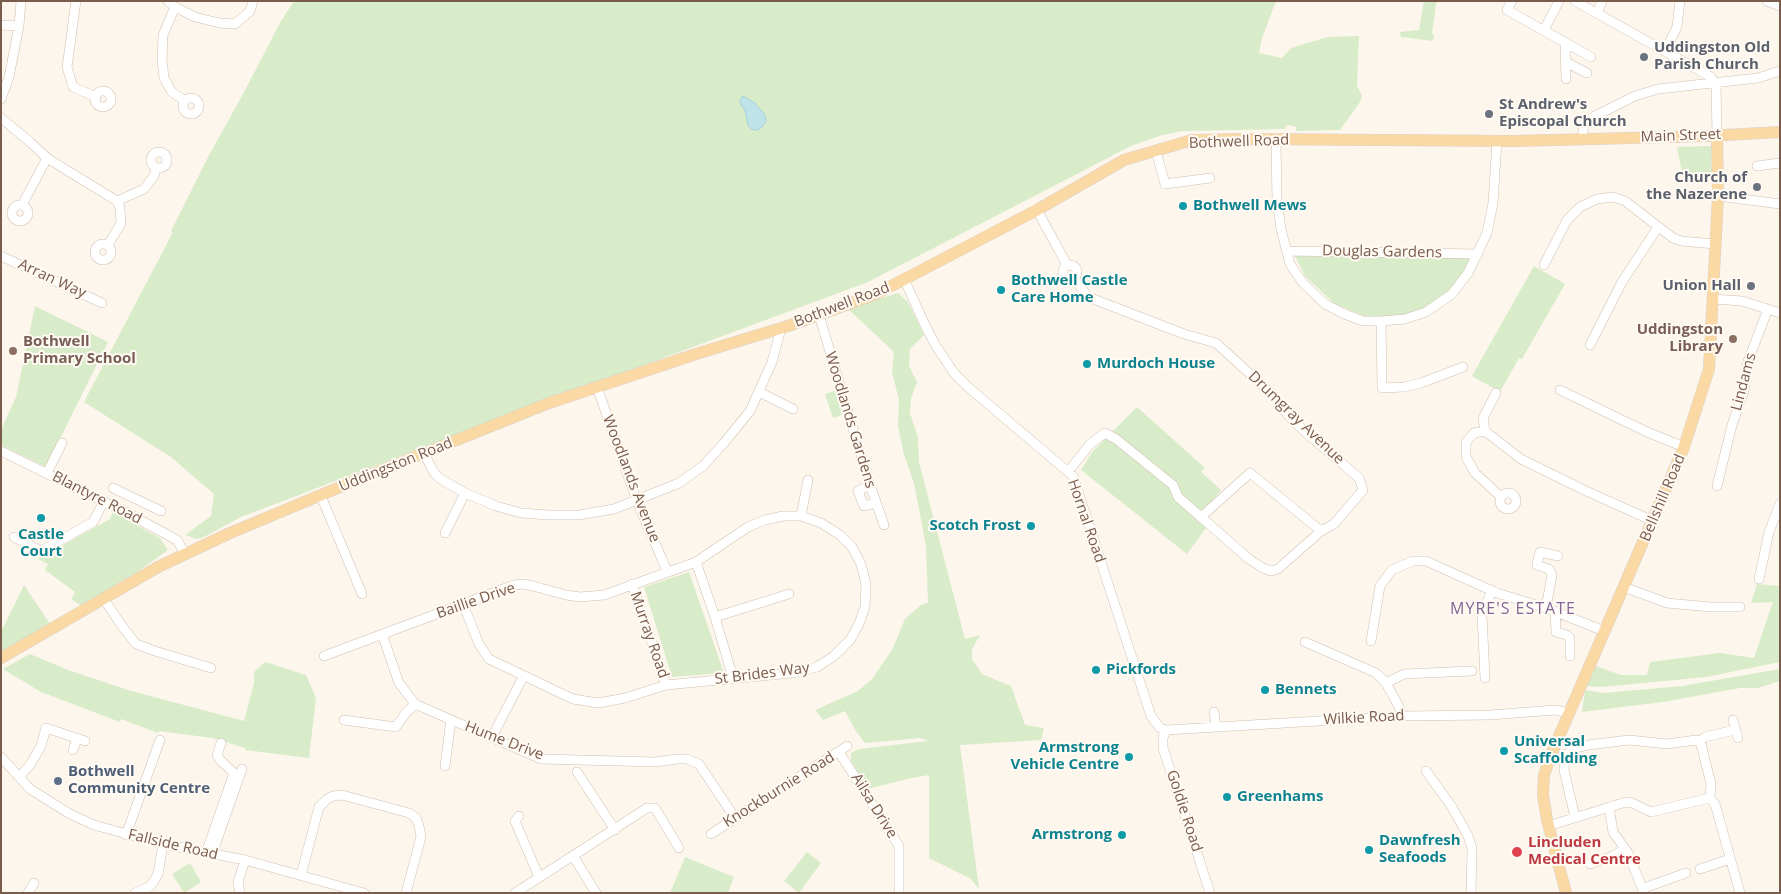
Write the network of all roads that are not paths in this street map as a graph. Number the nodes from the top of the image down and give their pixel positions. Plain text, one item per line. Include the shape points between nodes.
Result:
1 (21, 1) edge
2 (76, 1) edge
3 (253, 1) edge
4 (1512, 1) edge
5 (1558, 1) edge
6 (1575, 1) edge
7 (1602, 1) edge
8 (1680, 1) edge
9 (1767, 1) edge
10 (171, 4) edge
11 (1780, 6) edge
12 (1597, 14) junction
13 (1, 25) edge
14 (20, 26) junction
15 (1544, 30) junction
16 (1565, 43) junction
17 (1665, 51) junction
18 (1591, 57) dead end
19 (1566, 62) junction
20 (1780, 71) edge
21 (1703, 72) junction
22 (1587, 73) dead end
23 (1566, 79) dead end
24 (1716, 84) junction
25 (1696, 85) junction
26 (96, 96) dead end
27 (1, 99) edge
28 (185, 101) dead end
29 (1, 118) edge
30 (1780, 132) edge
31 (1717, 135) junction
32 (1582, 139) junction
33 (1276, 140) junction
34 (1497, 141) junction
35 (1156, 151) junction
36 (47, 158) junction
37 (1780, 163) edge
38 (1757, 166) dead end
39 (156, 168) dead end
40 (1210, 178) dead end
41 (1718, 196) junction
42 (117, 201) junction
43 (1780, 204) edge
44 (22, 205) dead end
45 (1037, 210) junction
46 (1658, 227) junction
47 (1715, 244) junction
48 (108, 245) dead end
49 (1287, 251) junction
50 (1478, 254) junction
51 (1, 256) edge
52 (1544, 265) dead end
53 (904, 279) junction
54 (1712, 299) junction
55 (102, 303) dead end
56 (1768, 309) junction
57 (1780, 313) edge
58 (819, 315) junction
59 (1381, 321) junction
60 (784, 327) junction
61 (1590, 345) dead end
62 (1463, 367) dead end
63 (597, 387) junction
64 (1560, 390) dead end
65 (759, 392) junction
66 (1496, 393) dead end
67 (793, 409) dead end
68 (1485, 431) junction
69 (62, 443) dead end
70 (1684, 447) junction
71 (424, 453) junction
72 (3, 454) edge
73 (1068, 472) junction
74 (47, 473) junction
75 (808, 480) dead end
76 (1717, 486) dead end
77 (113, 488) dead end
78 (465, 493) junction
79 (321, 496) junction
80 (1502, 496) dead end
81 (135, 498) junction
82 (104, 501) junction
83 (637, 501) junction
84 (1780, 504) edge
85 (161, 511) dead end
86 (129, 514) junction
87 (801, 516) junction
88 (1201, 517) junction
89 (1653, 521) junction
90 (884, 525) dead end
91 (1321, 531) junction
92 (445, 533) dead end
93 (14, 537) dead end
94 (185, 554) junction
95 (1558, 556) dead end
96 (696, 562) junction
97 (667, 571) junction
98 (1759, 579) dead end
99 (632, 584) junction
100 (1624, 587) junction
101 (1492, 590) junction
102 (789, 593) dead end
103 (362, 594) dead end
104 (103, 598) junction
105 (463, 604) junction
106 (1740, 607) dead end
107 (1550, 610) junction
108 (715, 616) junction
109 (1604, 630) junction
110 (382, 634) junction
111 (1371, 641) dead end
112 (1305, 642) dead end
113 (324, 656) dead end
114 (1570, 656) dead end
115 (1, 658) edge
116 (211, 668) dead end
117 (1472, 671) dead end
118 (523, 677) junction
119 (733, 678) junction
120 (1485, 678) dead end
121 (1386, 683) junction
122 (666, 685) junction
123 (415, 704) junction
124 (1214, 712) dead end
125 (1569, 713) junction
126 (1402, 716) junction
127 (344, 720) dead end
128 (451, 720) junction
129 (1216, 727) junction
130 (1163, 729) junction
131 (1735, 729) dead end
132 (492, 737) junction
133 (160, 740) dead end
134 (1700, 741) junction
135 (221, 743) dead end
136 (847, 746) dead end
137 (73, 750) dead end
138 (839, 752) junction
139 (1, 757) edge
140 (445, 766) dead end
141 (242, 768) dead end
142 (1426, 771) dead end
143 (577, 772) dead end
144 (20, 776) junction
145 (1710, 798) junction
146 (1609, 807) junction
147 (518, 816) dead end
148 (1575, 817) junction
149 (735, 818) junction
150 (1548, 826) junction
151 (615, 830) junction
152 (126, 834) junction
153 (711, 834) dead end
154 (683, 836) dead end
155 (164, 844) junction
156 (1625, 849) junction
157 (209, 853) junction
158 (573, 856) junction
159 (1730, 859) junction
160 (245, 860) junction
161 (1596, 866) dead end
162 (1700, 869) dead end
163 (1686, 873) dead end
164 (301, 876) junction
165 (539, 877) junction
166 (34, 883) dead end
167 (1644, 890) edge
168 (28, 893) edge
169 (135, 893) edge
170 (240, 893) edge
171 (364, 893) edge
172 (406, 893) edge
173 (515, 893) edge
174 (596, 893) edge
175 (899, 893) edge
176 (1210, 893) edge
177 (1471, 893) edge
178 (1566, 893) edge
179 (1740, 893) edge

1 - 14 street
2 - 26 street via 66,67 72,87
3 - 10 street via 250,11 234,24 196,17
4 - 15 street via 1507,10
5 - 15 street
6 - 12 street
7 - 12 street
8 - 17 street via 1677,27
9 - 11 street
10 - 28 street via 163,35 164,78 172,92
12 - 17 street
13 - 14 street
14 - 27 street
15 - 16 street
16 - 18 street
16 - 19 street
17 - 21 street
19 - 22 street
19 - 23 street
20 - 24 street
21 - 24 street
21 - 25 street
24 - 25 street
24 - 31 street, Bellshill Road
25 - 32 street via 1658,89 1634,96 1584,124
29 - 36 street
30 - 31 main road, Main Street
31 - 32 main road, Main Street
31 - 41 main road, Bellshill Road
32 - 34 main road, Bothwell Road
33 - 34 main road, Bothwell Road
33 - 35 main road, Bothwell Road via 1192,140
33 - 49 street via 1277,201
34 - 50 street via 1493,203 1487,233
35 - 40 street via 1165,184
35 - 45 main road, Bothwell Road via 1124,160
36 - 42 street
36 - 44 street
37 - 38 street
39 - 42 street via 144,189
41 - 43 street
41 - 47 main road, Bellshill Road
42 - 48 street via 121,223
45 - 53 main road, Bothwell Road
45 - 91 street, Drumgray Avenue via 1067,265 1077,268 1074,278 1088,297 1216,343 1273,395 1303,430 1359,478 1363,490 1334,524
46 - 47 street via 1680,241
46 - 52 street via 1625,201 1613,197 1597,199 1580,207 1567,220
46 - 61 street via 1622,282
47 - 54 main road, Bellshill Road
49 - 50 street, Douglas Gardens
49 - 59 street via 1290,264 1303,283 1325,304 1363,320
50 - 59 street via 1452,294 1426,312 1405,319
51 - 55 street, Arran Way
53 - 58 main road, Bothwell Road via 876,294
53 - 73 street, Hornal Road via 936,346 954,373
54 - 56 street via 1742,301
54 - 70 main road, Bellshill Road via 1709,369
56 - 57 street
56 - 76 street, Lindams via 1748,361 1744,392
58 - 60 main road, Bothwell Road
58 - 90 street, Woodlands Gardens via 870,485 858,491 864,506 876,503
59 - 62 street via 1382,388 1421,383
60 - 63 main road, Uddingston Road
60 - 65 street
63 - 71 main road, Uddingston Road
63 - 83 street, Woodlands Avenue
64 - 70 street
65 - 67 street
65 - 83 street via 742,422 703,466 679,483
66 - 68 street via 1483,418
68 - 80 street via 1474,433 1466,442 1466,457 1475,473
68 - 89 street via 1521,459
69 - 74 street
70 - 89 main road, Bellshill Road
71 - 78 street via 438,478
71 - 79 main road, Uddingston Road
72 - 74 street, Blantyre Road
73 - 88 street, Drumgray Avenue via 1090,444 1105,433 1173,485 1178,497
73 - 130 street, Hornal Road via 1073,476 1151,716
74 - 82 street, Blantyre Road
75 - 87 street
77 - 81 street
78 - 83 street via 521,513 548,515 579,515
78 - 92 street
79 - 94 main road, Uddingston Road
79 - 103 street
81 - 85 street
81 - 86 street
82 - 86 street, Blantyre Road
82 - 93 street via 93,522 41,551
83 - 97 street, Woodlands Avenue
84 - 98 street
86 - 94 street, Blantyre Road via 177,540
87 - 96 street, St Brides Way via 783,516 748,527
87 - 119 street, St Brides Way via 830,528 852,547 866,584 860,624 850,640 817,667 792,673
88 - 91 street, Drumgray Avenue via 1249,559 1271,571 1278,569
88 - 91 street via 1250,472
89 - 100 main road, Bellshill Road
94 - 104 main road, Uddingston Road
95 - 107 street via 1540,552 1538,565 1549,569 1552,575
96 - 97 street, St Brides Way
96 - 108 street
97 - 99 street
99 - 105 street, Baillie Drive via 604,595 580,597 528,585 514,585
99 - 122 street, Murray Road
100 - 106 street via 1668,603
100 - 109 main road, Bellshill Road
101 - 107 street
101 - 111 street via 1426,561 1413,561 1392,570 1380,586
101 - 120 street via 1482,615
102 - 108 street
104 - 115 main road, Uddingston Road
104 - 116 street via 136,644
105 - 110 street, Baillie Drive
105 - 118 street, St Brides Way via 479,644 489,659
107 - 109 street
107 - 114 street via 1556,632 1570,638
108 - 119 street
109 - 125 main road, Bellshill Road
110 - 113 street, Baillie Drive
110 - 123 street, Hume Drive via 399,683
112 - 121 street via 1376,673
117 - 121 street via 1404,674
118 - 122 street, St Brides Way via 573,699 598,704
118 - 132 street
119 - 122 street, St Brides Way
121 - 126 street
123 - 127 street via 396,727
123 - 128 street, Hume Drive
124 - 129 street
125 - 126 street, Wilkie Road via 1555,710
125 - 150 main road, Bellshill Road via 1544,775 1543,795
126 - 129 street, Wilkie Road
128 - 132 street, Hume Drive
128 - 140 street
129 - 130 street, Wilkie Road
130 - 176 street, Goldie Road via 1163,748
131 - 134 street
132 - 149 street, Hume Drive via 541,759 656,762 677,759 700,764
133 - 152 street
134 - 145 street via 1711,784
134 - 148 street via 1667,744 1629,740 1572,749 1565,757 1564,770
135 - 157 street via 217,754 234,773
136 - 138 street, Knockburnie Road
137 - 144 street via 81,740 44,727 41,746
138 - 149 street, Knockburnie Road
138 - 175 street, Ailsa Drive via 899,846
139 - 144 street, Fallside Road
141 - 157 street
142 - 177 street via 1468,836 1472,848
143 - 151 street
144 - 152 street, Fallside Road via 30,789 70,814
145 - 146 street via 1651,812 1626,802
145 - 159 street via 1715,804
146 - 148 street
146 - 156 street via 1613,832
147 - 165 street via 516,821
148 - 150 street
149 - 153 street, Knockburnie Road
150 - 178 main road, Bellshill Road
151 - 154 street via 647,808 655,808 675,842
151 - 158 street
152 - 155 street, Fallside Road
155 - 157 street, Fallside Road
155 - 169 street via 158,874 148,888
156 - 161 street
156 - 167 street
157 - 160 street, Fallside Road
158 - 165 street
158 - 174 street
159 - 162 street
159 - 179 street
160 - 164 street, Fallside Road
160 - 170 street via 238,882
163 - 167 street
164 - 171 street, Fallside Road
164 - 172 street via 320,807 327,799 342,795 416,818 421,837
165 - 173 street
166 - 168 street

